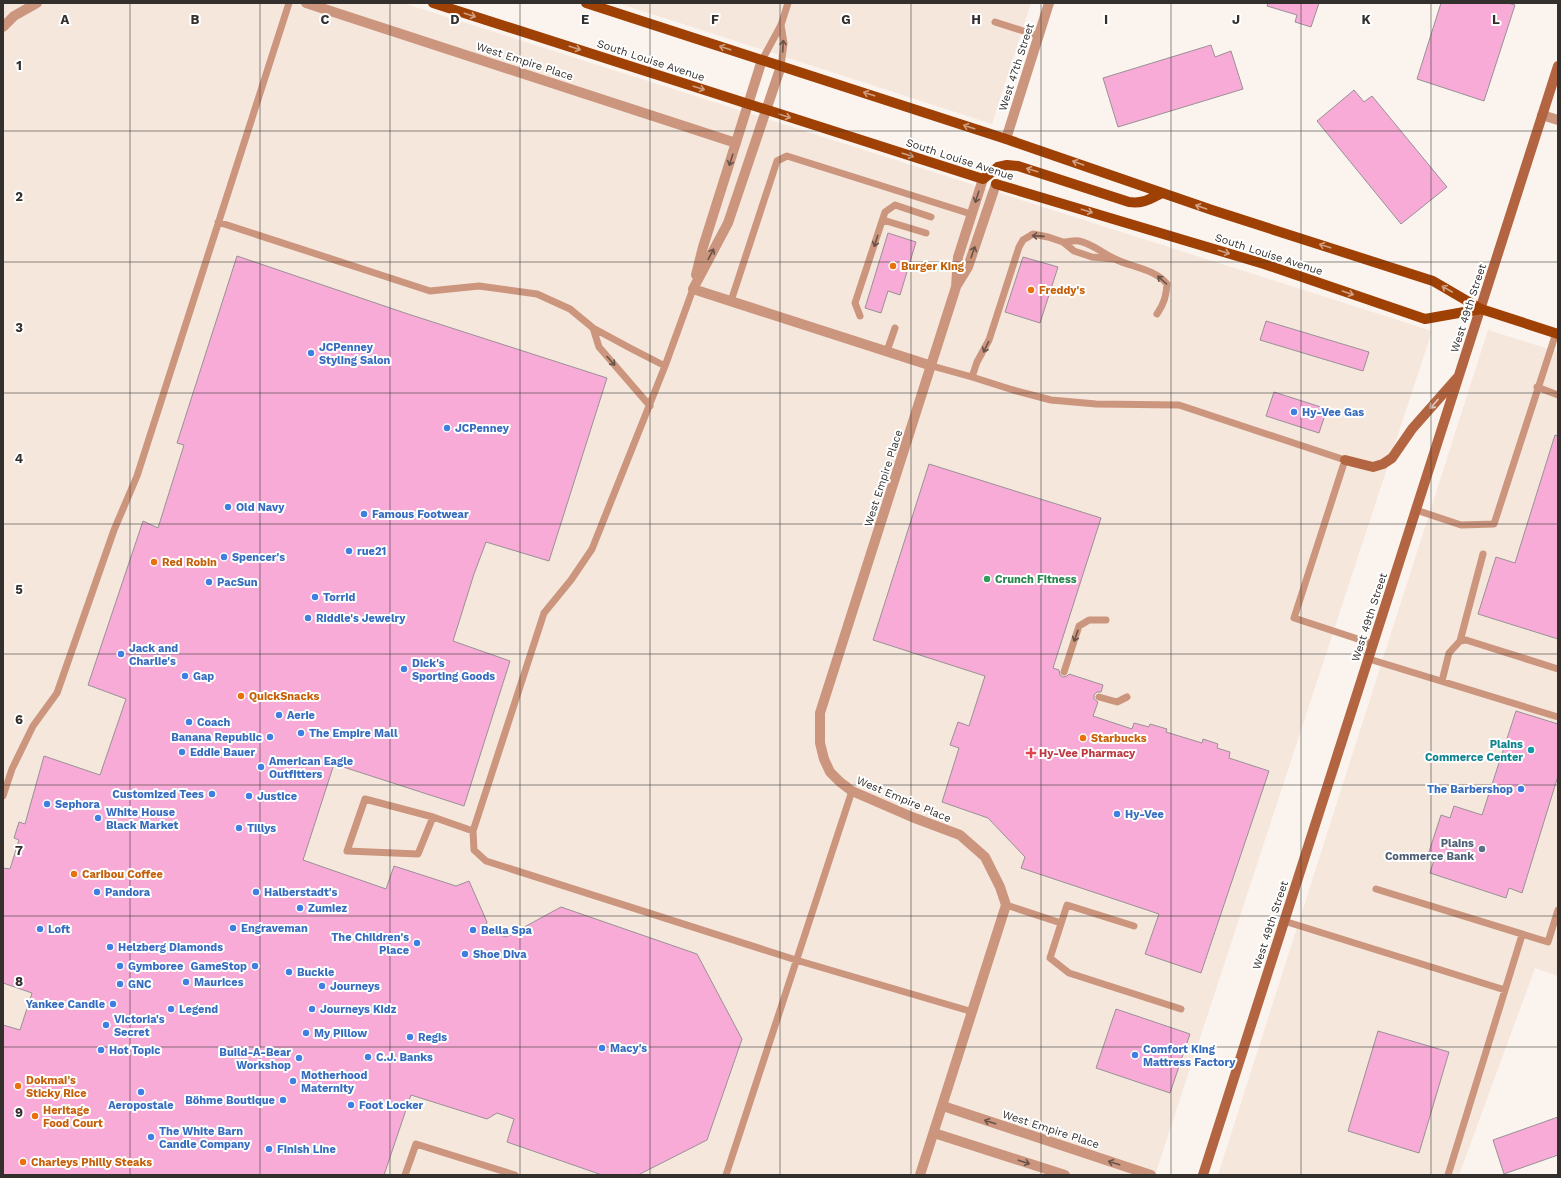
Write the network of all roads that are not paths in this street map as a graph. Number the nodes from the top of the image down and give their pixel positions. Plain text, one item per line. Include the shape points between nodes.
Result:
1 (289, 3) edge
2 (306, 3) edge
3 (433, 3) edge
4 (586, 3) edge
5 (788, 3) edge
6 (1049, 3) edge
7 (32, 4) edge
8 (995, 22) dead end
9 (781, 25) junction
10 (3, 27) edge
11 (1039, 36) junction
12 (762, 60) junction
13 (781, 66) junction
14 (1558, 66) edge
15 (748, 104) junction
16 (767, 110) junction
17 (1542, 115) junction
18 (1558, 120) edge
19 (1006, 139) junction
20 (736, 143) junction
21 (983, 179) junction
22 (996, 184) junction
23 (1162, 193) junction
24 (971, 214) junction
25 (931, 217) dead end
26 (882, 220) junction
27 (218, 222) junction
28 (926, 233) dead end
29 (1063, 242) junction
30 (1114, 259) junction
31 (956, 287) junction
32 (693, 289) junction
33 (731, 301) junction
34 (1481, 309) junction
35 (1157, 314) dead end
36 (860, 316) dead end
37 (593, 328) junction
38 (895, 328) dead end
39 (1557, 334) edge
40 (887, 351) junction
41 (665, 366) junction
42 (932, 366) junction
43 (1460, 375) junction
44 (972, 377) junction
45 (1537, 387) junction
46 (1558, 394) edge
47 (650, 406) junction
48 (1345, 460) junction
49 (1416, 510) junction
50 (1483, 554) dead end
51 (1106, 620) dead end
52 (1460, 641) junction
53 (1373, 644) junction
54 (1369, 659) junction
55 (1558, 669) edge
56 (1064, 672) dead end
57 (1442, 681) junction
58 (1099, 697) dead end
59 (1128, 697) dead end
60 (1558, 717) edge
61 (852, 791) junction
62 (3, 796) edge
63 (433, 817) junction
64 (473, 831) junction
65 (1376, 889) dead end
66 (1006, 905) junction
67 (1558, 910) edge
68 (1284, 921) junction
69 (1061, 923) junction
70 (1134, 926) dead end
71 (1522, 935) junction
72 (796, 960) junction
73 (1505, 990) junction
74 (1181, 1009) dead end
75 (973, 1012) junction
76 (943, 1106) junction
77 (934, 1133) junction
78 (405, 1175) edge
79 (515, 1175) edge
80 (726, 1175) edge
81 (920, 1175) edge
82 (1065, 1175) edge
83 (1151, 1175) edge
84 (1203, 1175) edge
85 (1448, 1175) edge

1 - 27 lane
2 - 20 street, West Empire Place
3 -> 15 main road, South Louise Avenue
12 -> 4 main road, South Louise Avenue
5 - 9 lane
6 - 11 street, West 47th Street
7 - 10 street
8 - 11 lane
9 - 12 lane
13 -> 9 lane via 784,43
11 - 19 street, West 47th Street
12 - 13 main road, South Louise Avenue
12 - 15 street
13 - 16 street
19 -> 13 main road, South Louise Avenue
14 - 17 main road, West 49th Street
15 - 16 main road, South Louise Avenue
15 - 20 street
16 -> 21 main road, South Louise Avenue
32 -> 16 street via 728,223
17 - 18 street
17 - 34 main road, West 49th Street
23 -> 19 main road, South Louise Avenue
20 -> 32 street via 703,246
21 - 22 main road, South Louise Avenue
23 -> 21 main road via 1147,201 1129,202 1029,168 1013,165 998,167
21 -> 24 street, West Empire Place
31 -> 22 street, West Empire Place via 968,268
22 -> 34 main road, South Louise Avenue via 1264,264 1425,319
34 -> 23 main road, South Louise Avenue via 1434,281
24 - 31 street, West Empire Place via 958,257
24 - 33 lane via 787,156 777,161
25 - 26 lane via 895,205 885,212
26 - 28 lane
26 -> 36 lane via 856,303
27 - 37 lane via 430,291 479,286 537,294 570,309
27 - 62 lane via 137,476 114,530 57,693 33,726
29 - 30 lane via 1074,251 1092,257
29 - 30 lane via 1077,240 1096,247
29 -> 44 lane via 1033,234 1023,240 989,340
35 -> 30 lane via 1166,296 1167,284 1164,280 1154,273
31 - 42 street, West Empire Place
32 - 33 street
32 - 41 lane
33 - 40 street
34 - 39 main road, South Louise Avenue
34 - 43 main road, West 49th Street
37 - 41 lane
37 -> 47 lane via 599,347
38 - 40 lane
39 - 45 lane
40 - 42 street
41 - 47 lane
42 - 44 lane
42 - 61 street, West Empire Place via 820,713 820,743 824,759 830,772
43 -> 48 main road via 1412,429 1392,458 1373,467
43 - 49 main road, West 49th Street
44 - 48 lane via 1051,400 1096,404 1179,405
45 - 46 lane
45 - 49 lane via 1494,524 1461,525
47 - 64 lane via 592,549 544,613
48 - 53 lane via 1294,618
49 - 53 main road, West 49th Street
50 - 52 lane
51 -> 56 lane via 1090,620 1079,626
52 - 55 lane via 1466,640
52 - 57 lane via 1450,653
53 - 54 main road, West 49th Street
54 - 57 lane
54 - 68 main road, West 49th Street
57 - 60 lane
58 - 59 lane via 1117,702
61 - 66 street, West Empire Place via 960,835 985,857
61 - 72 lane
63 - 63 lane via 365,799 347,851 418,854
63 - 64 lane
64 - 72 lane via 474,850 486,862
65 - 71 lane
66 - 69 lane
66 - 75 street
67 - 71 lane via 1548,942
68 - 73 lane
68 - 84 main road, West 49th Street
69 - 70 lane via 1067,905
69 - 74 lane via 1050,958 1069,973
71 - 73 lane
72 - 75 lane
72 - 80 lane
73 - 85 lane
75 - 76 street
76 - 77 street
83 -> 76 street, West Empire Place
77 - 81 street
77 -> 82 street
78 - 79 lane via 416,1144

